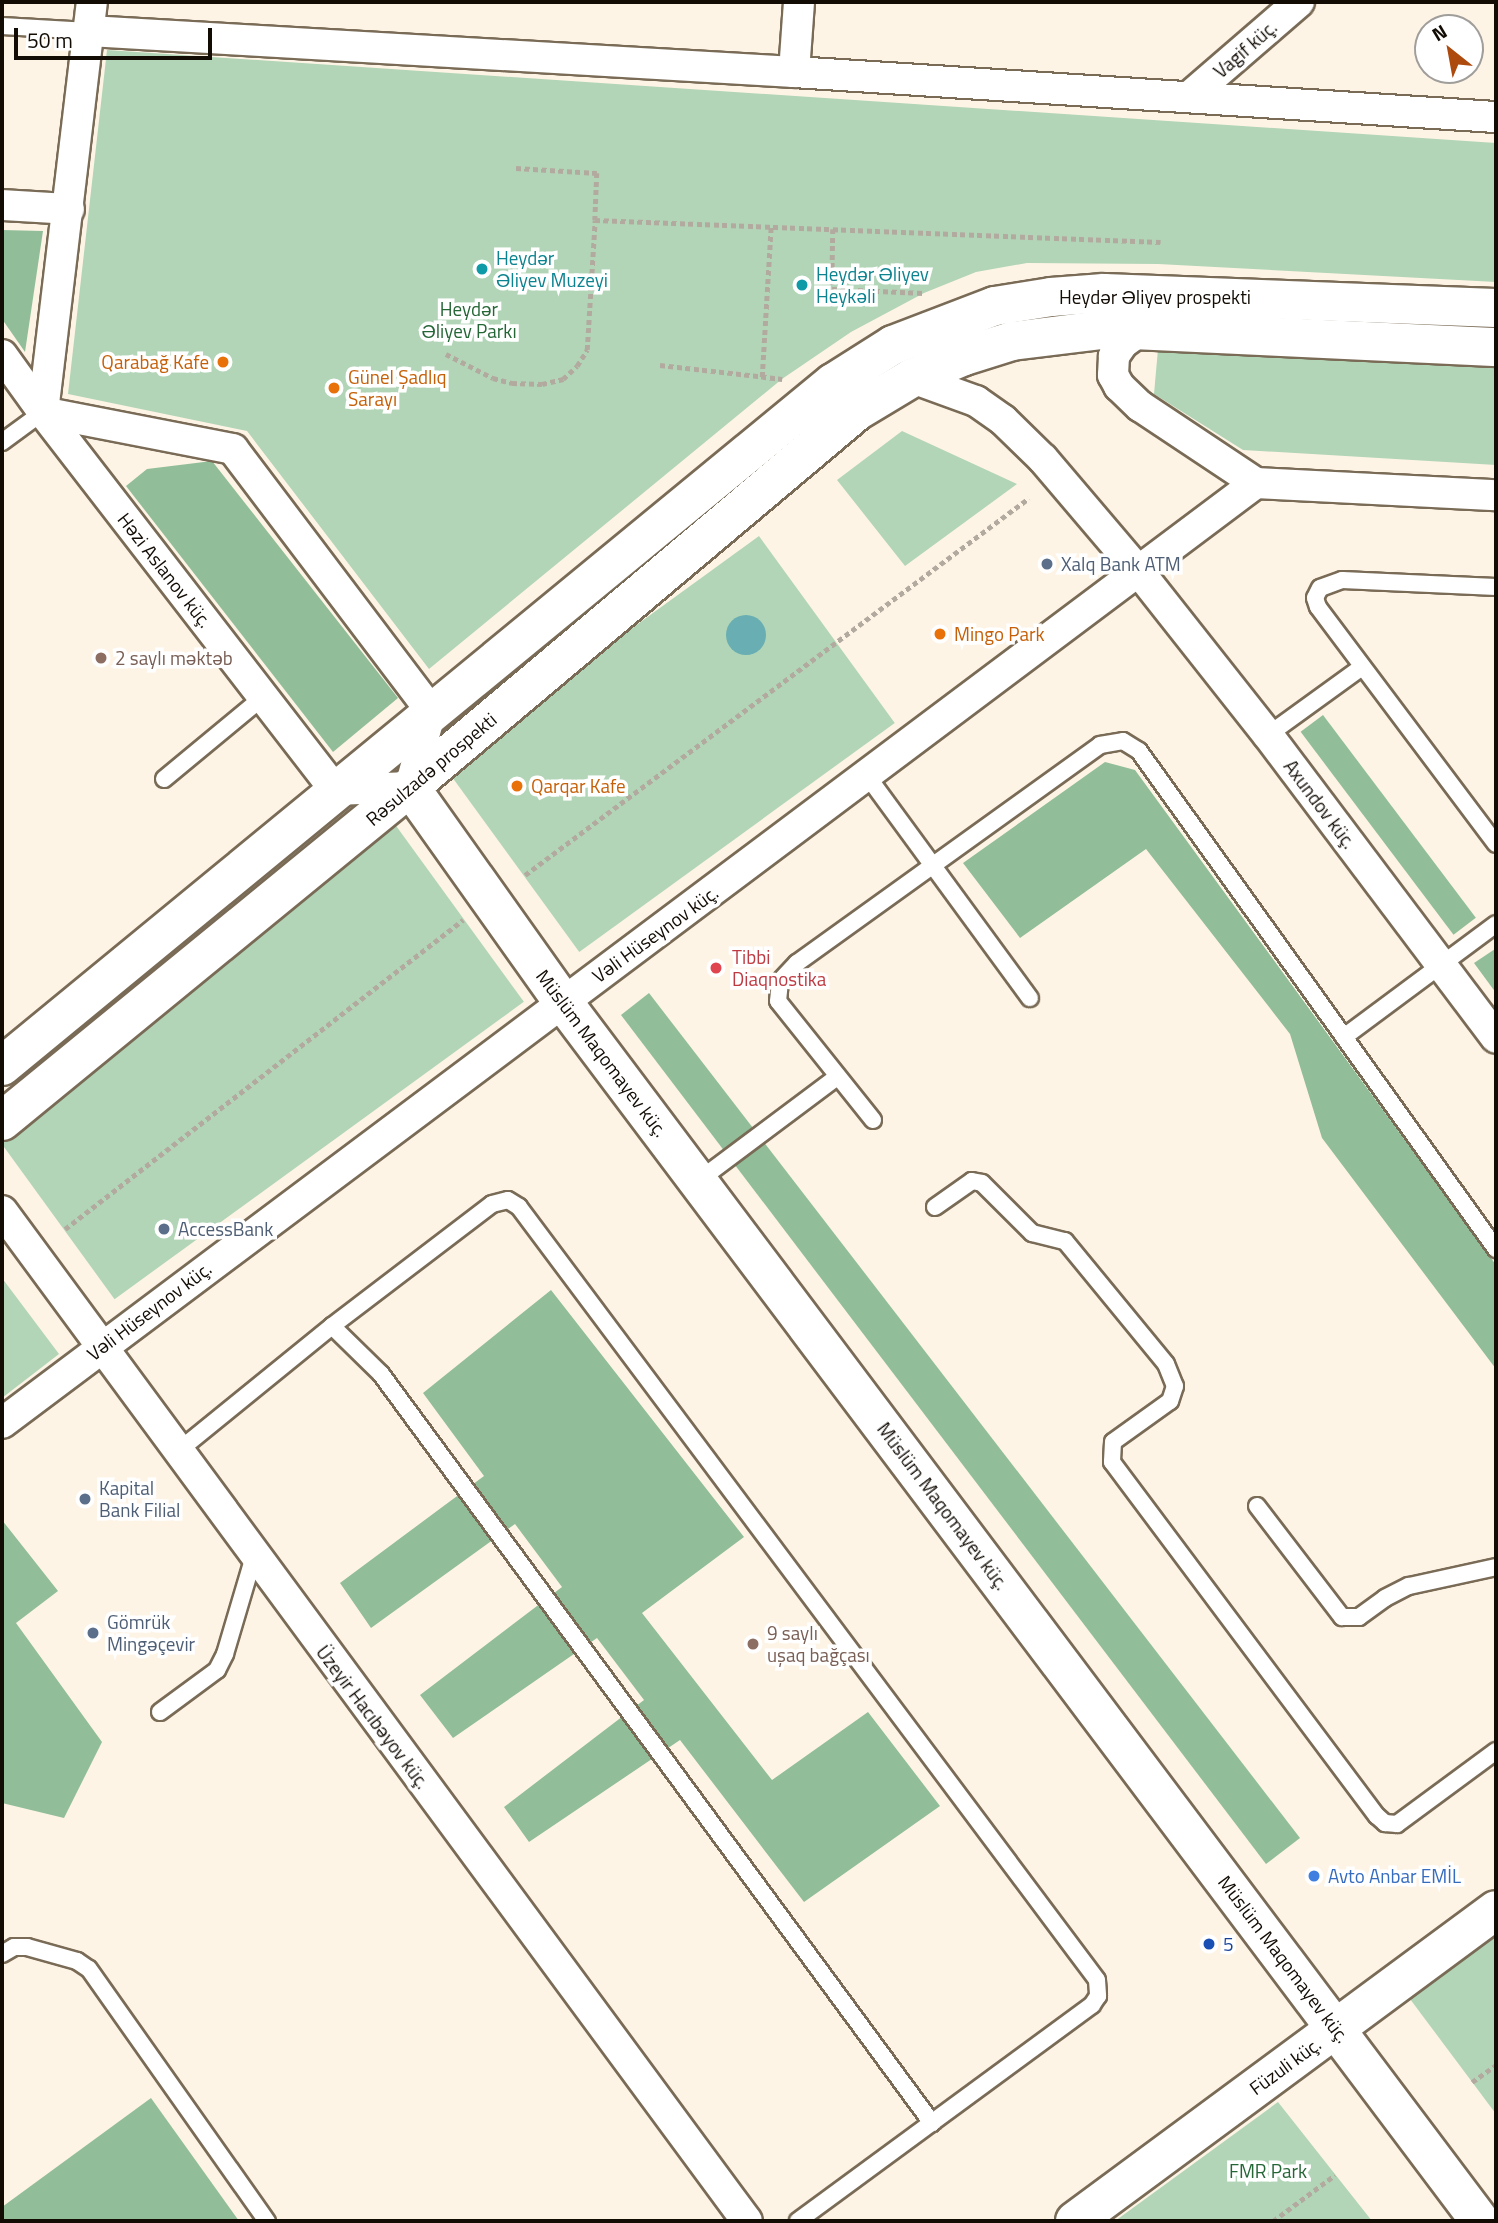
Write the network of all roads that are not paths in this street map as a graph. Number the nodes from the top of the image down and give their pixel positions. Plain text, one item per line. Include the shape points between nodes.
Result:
1 (92, 2) edge
2 (799, 2) edge
3 (1299, 2) edge
4 (2, 26) edge
5 (89, 31) junction
6 (794, 72) junction
7 (1190, 96) junction
8 (1496, 117) edge
9 (2, 205) edge
10 (69, 209) junction
11 (1496, 308) edge
12 (1141, 330) junction
13 (1496, 347) edge
14 (2, 355) edge
15 (912, 378) junction
16 (845, 397) junction
17 (43, 412) junction
18 (2, 442) edge
19 (1256, 483) junction
20 (1496, 495) edge
21 (1140, 573) junction
22 (1496, 587) edge
23 (1362, 667) junction
24 (263, 697) junction
25 (431, 711) junction
26 (1268, 735) junction
27 (869, 776) junction
28 (164, 779) dead end
29 (410, 787) junction
30 (335, 790) junction
31 (1496, 844) edge
32 (932, 866) junction
33 (1496, 924) edge
34 (1440, 963) junction
35 (1030, 998) dead end
36 (563, 1002) junction
37 (1344, 1037) junction
38 (1496, 1038) edge
39 (2, 1066) edge
40 (837, 1077) junction
41 (873, 1120) dead end
42 (2, 1121) edge
43 (698, 1181) junction
44 (935, 1207) dead end
45 (2, 1211) edge
46 (1496, 1249) edge
47 (332, 1326) junction
48 (100, 1347) junction
49 (2, 1423) edge
50 (177, 1452) junction
51 (1257, 1506) dead end
52 (254, 1556) junction
53 (1496, 1567) edge
54 (160, 1712) dead end
55 (1496, 1751) edge
56 (1496, 1910) edge
57 (2, 1954) edge
58 (1337, 2028) junction
59 (933, 2123) junction
60 (1496, 2217) edge
61 (267, 2221) edge
62 (747, 2221) edge
63 (799, 2221) edge
64 (1074, 2221) edge
65 (1480, 2221) edge
66 (1491, 2221) edge

1 - 5 street
2 - 6 street
3 - 7 street, Vagif küç.
4 - 5 lane
5 - 6 street
5 - 10 street
6 - 7 street
7 - 8 street
9 - 10 street
10 - 17 street
11 - 16 main road, Heydər Əliyev prospekti via 1196,294 1051,296 995,306 894,345
12 - 13 main road, Heydər Əliyev prospekti
12 - 15 main road, Heydər Əliyev prospekti via 1086,331 1012,341
12 - 19 street via 1114,356 1113,375 1119,386 1140,406
14 - 17 street, Həzi Aslanov küç.
15 - 16 main road, Heydər Əliyev prospekti
15 - 21 street, Axundov küç. via 976,401 1003,419
16 - 25 main road
16 - 29 main road, Rəsulzadə prospekti
17 - 18 lane
17 - 24 street, Həzi Aslanov küç.
17 - 25 street via 233,449
19 - 20 street
19 - 21 street, Vəli Hüseynov küç.
21 - 26 street, Axundov küç.
21 - 27 street, Vəli Hüseynov küç.
22 - 23 lane via 1329,583 1315,597 1318,607
23 - 26 lane
23 - 31 lane
24 - 28 lane
24 - 30 street, Həzi Aslanov küç.
25 - 29 street
25 - 30 main road
26 - 34 street, Axundov küç.
27 - 32 lane
27 - 36 street, Vəli Hüseynov küç.
29 - 30 street
29 - 36 main road, Müslüm Maqomayev küç.
29 - 42 main road, Rəsulzadə prospekti
30 - 39 main road
32 - 35 lane
32 - 37 lane via 1100,745 1123,741 1139,751
32 - 40 lane via 797,963 780,981 778,1001
33 - 34 lane
34 - 37 lane
34 - 38 street, Axundov küç.
36 - 43 main road, Müslüm Maqomayev küç.
36 - 48 street, Vəli Hüseynov küç.
37 - 46 lane
40 - 41 lane
40 - 43 lane
43 - 58 main road, Müslüm Maqomayev küç.
44 - 55 lane via 972,1181 982,1182 1032,1233 1065,1241 1166,1364 1175,1386 1170,1401 1113,1443 1112,1462 1377,1816 1385,1823 1397,1824
45 - 48 street, Üzeyir Hacıbəyov küç.
47 - 50 lane
47 - 59 lane via 381,1374
47 - 59 lane via 492,1204 508,1200 519,1207 1097,1980 1098,1996 1092,2005
48 - 49 street, Vəli Hüseynov küç.
48 - 50 street, Üzeyir Hacıbəyov küç.
50 - 52 street, Üzeyir Hacıbəyov küç.
51 - 53 lane via 1342,1618 1359,1617 1409,1586
52 - 54 lane via 217,1670
52 - 62 street, Üzeyir Hacıbəyov küç.
56 - 58 main road, Füzuli küç.
57 - 61 lane via 13,1947 27,1947 77,1961 89,1969
58 - 64 main road, Füzuli küç.
58 - 65 main road, Müslüm Maqomayev küç.
59 - 63 lane
60 - 66 main road

